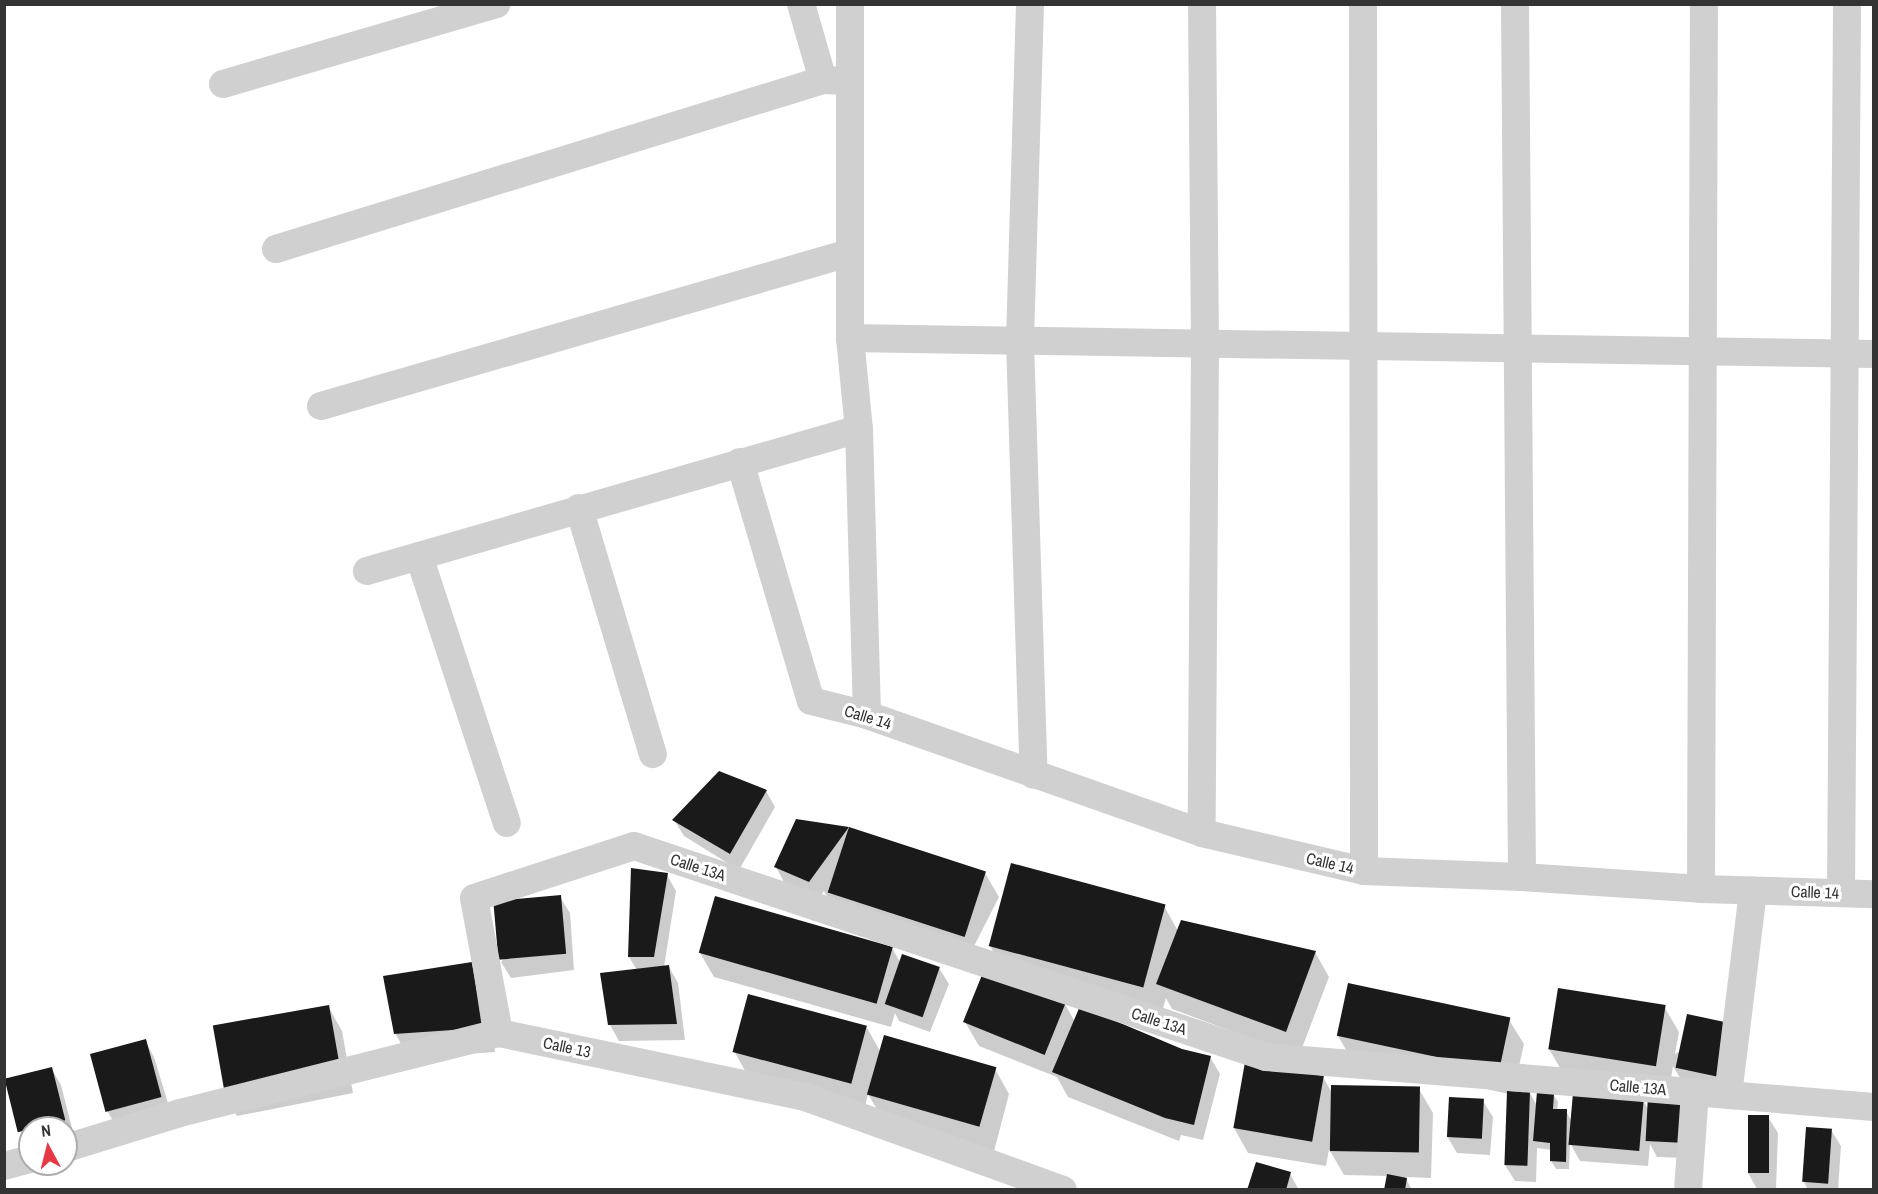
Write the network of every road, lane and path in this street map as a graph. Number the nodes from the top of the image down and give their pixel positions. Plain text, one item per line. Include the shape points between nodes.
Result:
1 (497, 4) edge
2 (801, 4) edge
3 (850, 4) edge
4 (1030, 4) edge
5 (1202, 4) edge
6 (1363, 4) edge
7 (1515, 4) edge
8 (1704, 4) edge
9 (1846, 4) edge
10 (837, 81) junction
11 (223, 84) dead end
12 (276, 249) dead end
13 (849, 253) junction
14 (850, 338) junction
15 (1020, 341) junction
16 (1205, 343) junction
17 (1364, 346) junction
18 (1516, 348) junction
19 (1701, 352) junction
20 (1845, 354) junction
21 (1874, 354) edge
22 (321, 406) dead end
23 (859, 429) junction
24 (740, 462) junction
25 (579, 508) junction
26 (419, 556) junction
27 (367, 571) dead end
28 (867, 715) junction
29 (653, 754) dead end
30 (1034, 775) junction
31 (507, 823) dead end
32 (1202, 833) junction
33 (1364, 871) junction
34 (1522, 877) junction
35 (1701, 890) junction
36 (1753, 891) junction
37 (1841, 893) junction
38 (1874, 894) edge
39 (499, 1033) junction
40 (1695, 1092) junction
41 (1728, 1095) junction
42 (1874, 1107) edge
43 (78, 1144) edge
44 (1063, 1190) edge
45 (1688, 1190) edge

1 - 11 street
2 - 10 street
3 - 10 street
4 - 15 street
5 - 16 street
6 - 17 street
7 - 18 street
8 - 19 street
9 - 20 street
10 - 12 street
10 - 13 street
13 - 14 street
13 - 22 street
14 - 15 street
14 - 23 street
15 - 16 street
15 - 30 street
16 - 17 street
16 - 32 street
17 - 18 street
17 - 33 street
18 - 19 street
18 - 34 street
19 - 20 street
19 - 35 street
20 - 21 street
20 - 37 street
23 - 24 street
23 - 28 street
24 - 25 street
24 - 28 street, Calle 14 via 811,701
25 - 26 street
25 - 29 street
26 - 27 street
26 - 31 street
28 - 30 street, Calle 14
30 - 32 street, Calle 14
32 - 33 street, Calle 14
33 - 34 street, Calle 14
34 - 35 street, Calle 14
35 - 36 street, Calle 14
36 - 37 street, Calle 14
36 - 41 street
37 - 38 street, Calle 14
39 - 40 street, Calle 13A via 474,898 634,846 1266,1057
39 - 43 street, Calle 13 via 180,1113
39 - 44 street, Calle 13 via 805,1097
40 - 41 street, Calle 13A
40 - 45 street
41 - 42 street, Calle 13A

